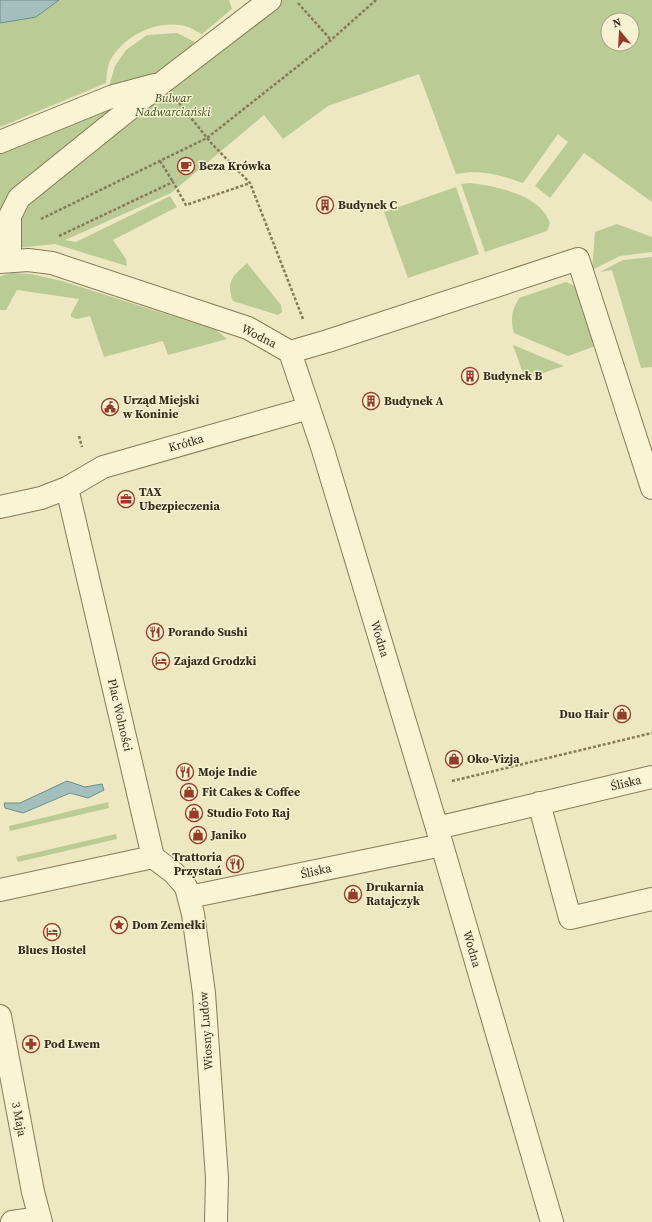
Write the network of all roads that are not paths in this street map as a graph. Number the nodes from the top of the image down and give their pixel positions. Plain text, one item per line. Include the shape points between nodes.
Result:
1 (270, 0) edge
2 (163, 82) junction
3 (0, 142) edge
4 (5, 261) edge
5 (290, 352) junction
6 (309, 408) junction
7 (67, 488) junction
8 (652, 488) edge
9 (0, 507) edge
10 (652, 777) edge
11 (540, 803) junction
12 (439, 836) junction
13 (153, 857) junction
14 (0, 890) edge
15 (189, 898) junction
16 (652, 899) edge
17 (0, 1016) edge
18 (41, 1220) edge
19 (12, 1222) edge
20 (216, 1222) edge
21 (552, 1222) edge

1 - 2 street
2 - 3 street via 113,96
2 - 4 street via 19,198 10,216
4 - 5 street, Wodna via 52,263 248,328
5 - 6 street, Wodna
5 - 8 street via 328,342 578,259
6 - 7 street, Krótka via 103,467
6 - 12 street, Wodna
7 - 9 street via 41,498
7 - 13 street, Plac Wolności
10 - 11 street, Śliska
11 - 12 street, Śliska
11 - 16 street via 570,918
12 - 15 street, Śliska
12 - 21 street, Wodna
13 - 14 street
13 - 15 street, Wiosny Ludów via 174,873 186,887
15 - 20 street, Wiosny Ludów via 204,993 217,1178
17 - 18 street, 3 Maja via 33,1192
18 - 19 street

